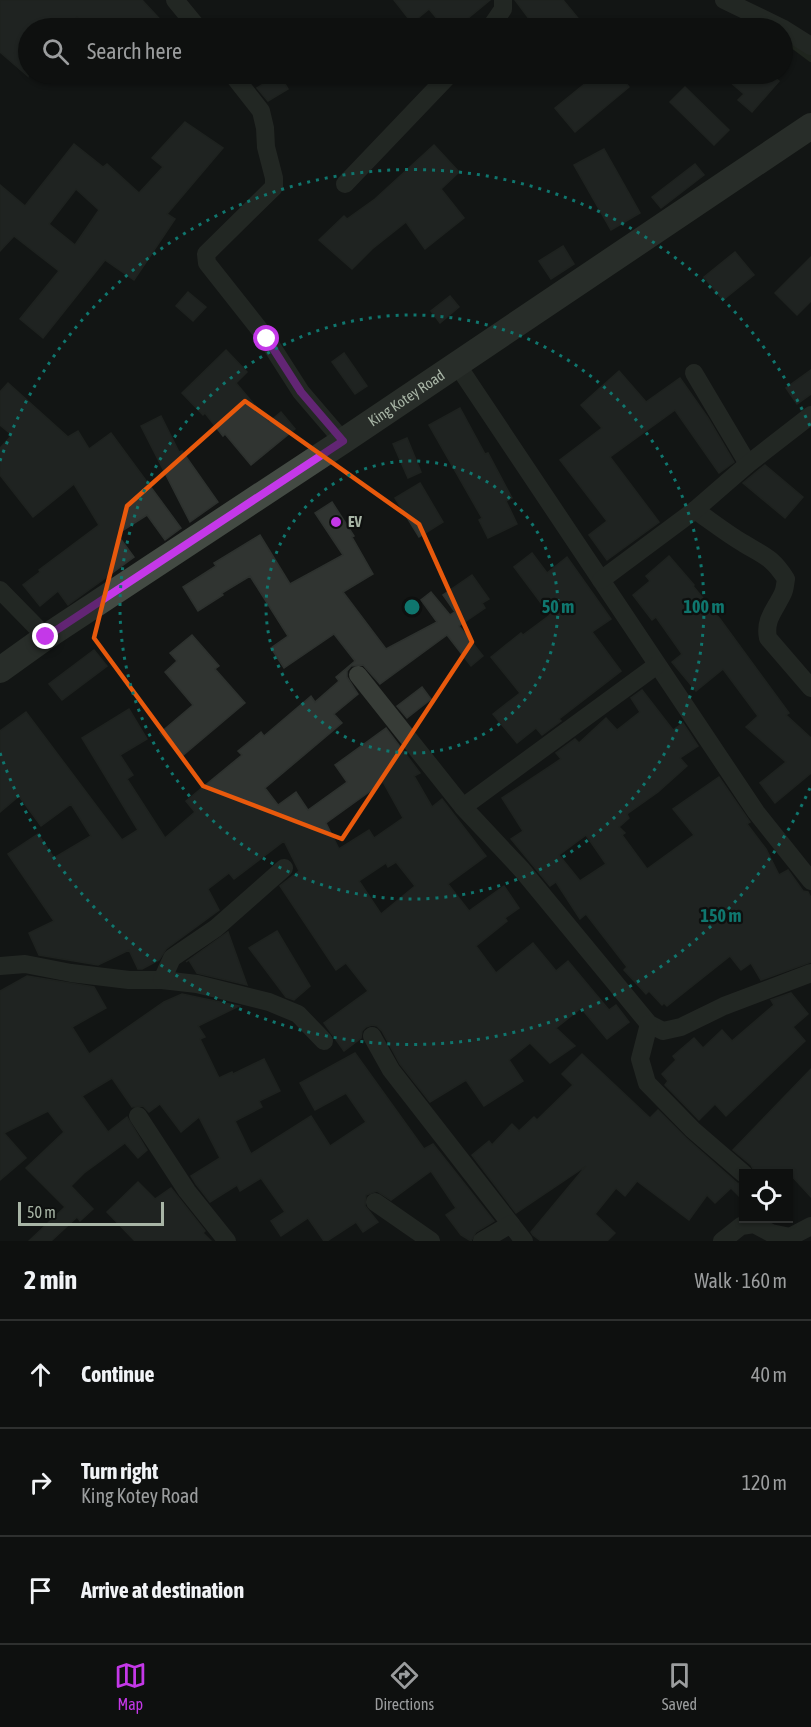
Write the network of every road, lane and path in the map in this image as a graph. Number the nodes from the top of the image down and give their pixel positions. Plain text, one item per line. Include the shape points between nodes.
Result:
1 (175, 0) edge
2 (503, 0) edge
3 (724, 0) edge
4 (190, 18) edge
5 (496, 18) edge
6 (761, 18) edge
7 (793, 35) edge
8 (811, 46) edge
9 (240, 84) edge
10 (440, 84) edge
11 (811, 126) edge
12 (345, 184) dead end
13 (456, 363) junction
14 (694, 373) dead end
15 (811, 415) edge
16 (343, 441) junction
17 (748, 464) junction
18 (695, 510) junction
19 (601, 580) junction
20 (0, 590) edge
21 (46, 637) junction
22 (657, 665) junction
23 (0, 670) edge
24 (358, 675) dead end
25 (811, 688) edge
26 (463, 807) junction
27 (284, 868) dead end
28 (811, 881) edge
29 (0, 966) edge
30 (811, 973) edge
31 (162, 980) junction
32 (649, 1024) junction
33 (372, 1036) dead end
34 (324, 1041) dead end
35 (138, 1116) dead end
36 (739, 1170) edge
37 (375, 1202) dead end
38 (764, 1223) edge
39 (511, 1224) junction
40 (811, 1226) edge
41 (227, 1241) edge
42 (431, 1241) edge
43 (482, 1241) edge
44 (524, 1241) edge
45 (722, 1241) edge

1 - 4 street
2 - 5 street
3 - 6 street
7 - 8 street
9 - 16 street via 261,111 274,187 206,255 207,263 267,339 301,392
10 - 12 street
11 - 13 street, King Kotey Road
13 - 16 street, King Kotey Road
13 - 19 street
14 - 17 street
15 - 17 street
16 - 21 street, King Kotey Road
17 - 18 street
18 - 19 street
18 - 25 street via 742,543 770,557 779,568 786,579 784,593 766,629 768,638
19 - 22 street
20 - 21 street
21 - 23 street, King Kotey Road
22 - 26 street
22 - 28 street via 756,812
24 - 26 street
26 - 32 street via 522,870
27 - 31 street via 216,928 172,958
29 - 31 street via 25,964 117,979
30 - 32 street via 723,1006 681,1027 663,1031
31 - 34 street via 197,984 269,1002 298,1014
32 - 36 street via 640,1059 647,1083
33 - 39 street via 391,1070
35 - 41 street via 187,1191
37 - 42 street
38 - 40 street via 771,1233 790,1237
38 - 45 street via 741,1226
39 - 43 street
39 - 44 street

